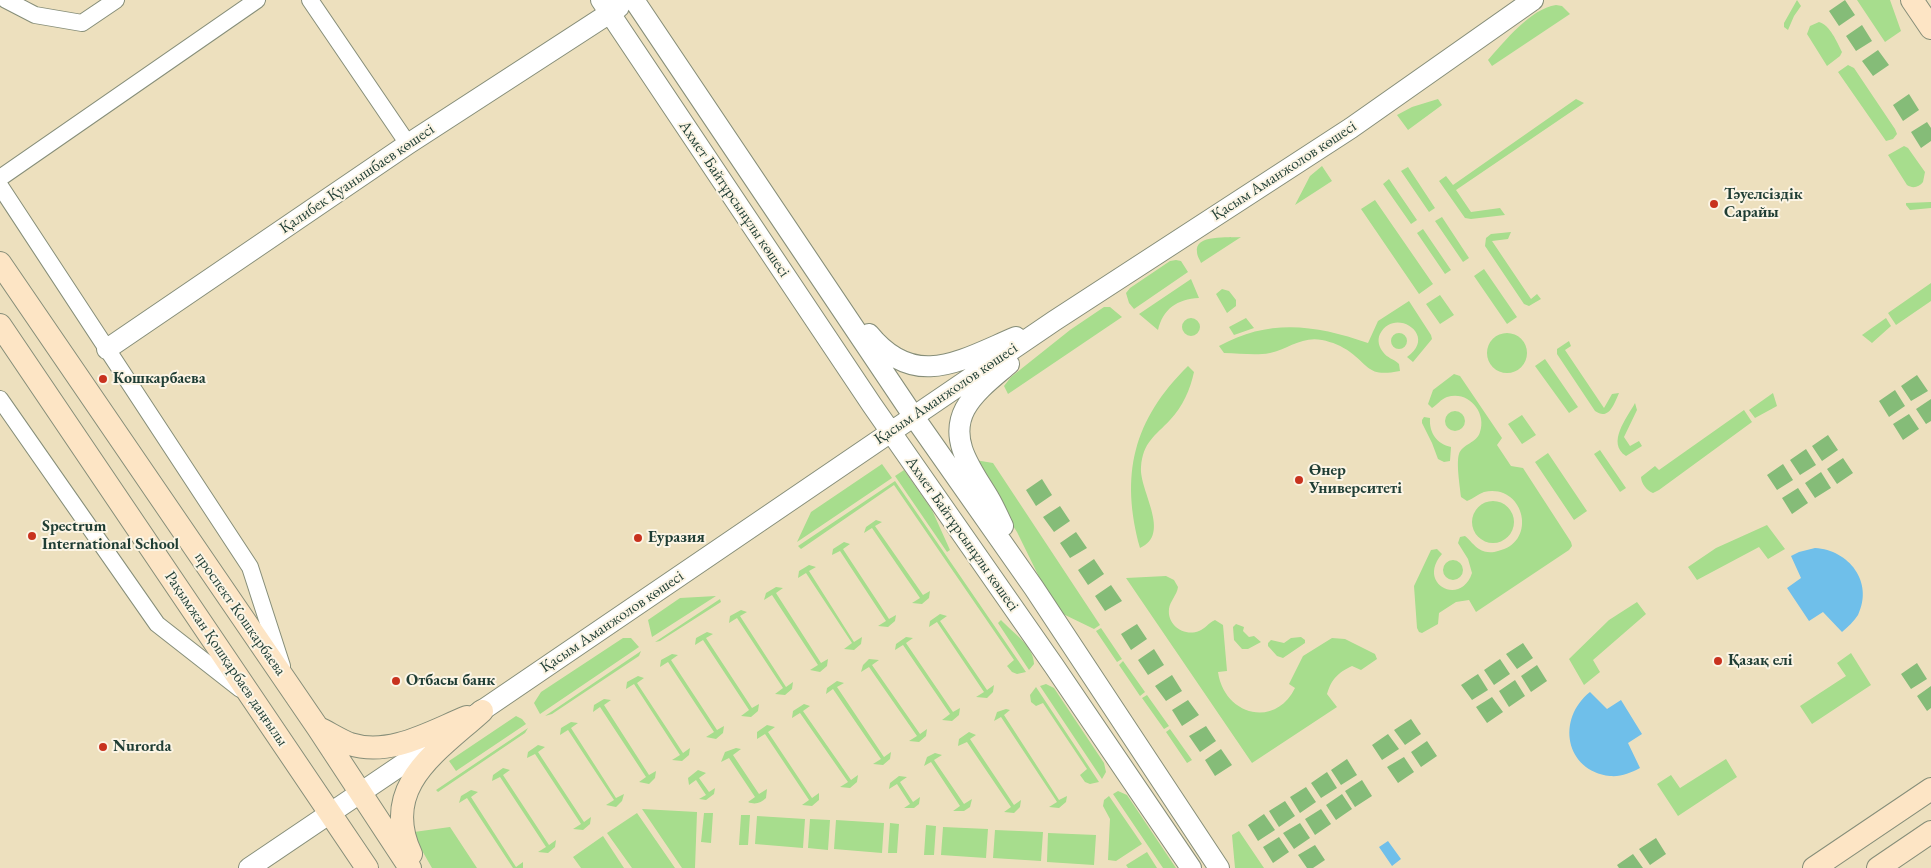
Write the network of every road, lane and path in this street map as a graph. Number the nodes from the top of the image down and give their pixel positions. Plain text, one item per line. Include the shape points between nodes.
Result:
1 (6, 0) edge
2 (116, 0) edge
3 (257, 0) edge
4 (310, 0) edge
5 (632, 0) edge
6 (1533, 0) edge
7 (1912, 0) edge
8 (605, 7) edge
9 (1931, 28) edge
10 (408, 144) junction
11 (0, 178) edge
12 (0, 186) edge
13 (804, 253) junction
14 (0, 263) edge
15 (1054, 321) junction
16 (0, 325) edge
17 (107, 349) junction
18 (0, 399) edge
19 (914, 417) junction
20 (891, 433) junction
21 (1034, 588) junction
22 (287, 682) junction
23 (252, 698) junction
24 (482, 710) junction
25 (318, 728) junction
26 (1931, 789) edge
27 (362, 792) junction
28 (330, 814) junction
29 (1931, 832) edge
30 (249, 868) edge
31 (367, 868) edge
32 (410, 868) edge
33 (418, 868) edge
34 (1191, 868) edge
35 (1219, 868) edge
36 (1814, 868) edge
37 (1878, 868) edge

1 - 2 street via 35,15 82,23
3 - 11 street
4 - 10 street
5 - 8 street, Қалибек Қуанышбаев көшесі
5 - 13 street, Ахмет Байтұрсынұлы көшесі
6 - 15 street, Қасым Аманжолов көшесі via 1351,128
7 - 9 main road
8 - 10 street, Қалибек Қуанышбаев көшесі
8 - 20 street, Ахмет Байтұрсынұлы көшесі
10 - 17 street, Қалибек Қуанышбаев көшесі
12 - 17 street
13 - 15 street via 875,342 905,363 950,365
13 - 19 street, Ахмет Байтұрсынұлы көшесі
14 - 22 main road, проспект Кошкарбаева
15 - 19 street, Қасым Аманжолов көшесі
15 - 21 street via 976,396 965,409 960,424 964,456
16 - 23 main road, Рақымжан Қошқарбаев даңғылы
17 - 22 street via 250,567
18 - 23 street via 157,624
19 - 20 street, Қасым Аманжолов көшесі
19 - 21 street, Ахмет Байтұрсынұлы көшесі
20 - 24 street, Қасым Аманжолов көшесі
20 - 34 street, Ахмет Байтұрсынұлы көшесі
21 - 35 street, Ахмет Байтұрсынұлы көшесі
22 - 25 main road, проспект Кошкарбаева
23 - 28 main road, Рақымжан Қошқарбаев даңғылы
24 - 25 main road via 386,747 350,744
24 - 27 street, Қасым Аманжолов көшесі
24 - 33 main road via 423,765 404,795 402,829
25 - 27 main road, проспект Кошкарбаева
26 - 36 main road
27 - 28 street, Қасым Аманжолов көшесі
27 - 32 main road, проспект Кошкарбаева
28 - 30 street, Қасым Аманжолов көшесі
28 - 31 main road, Рақымжан Қошқарбаев даңғылы
29 - 37 main road

